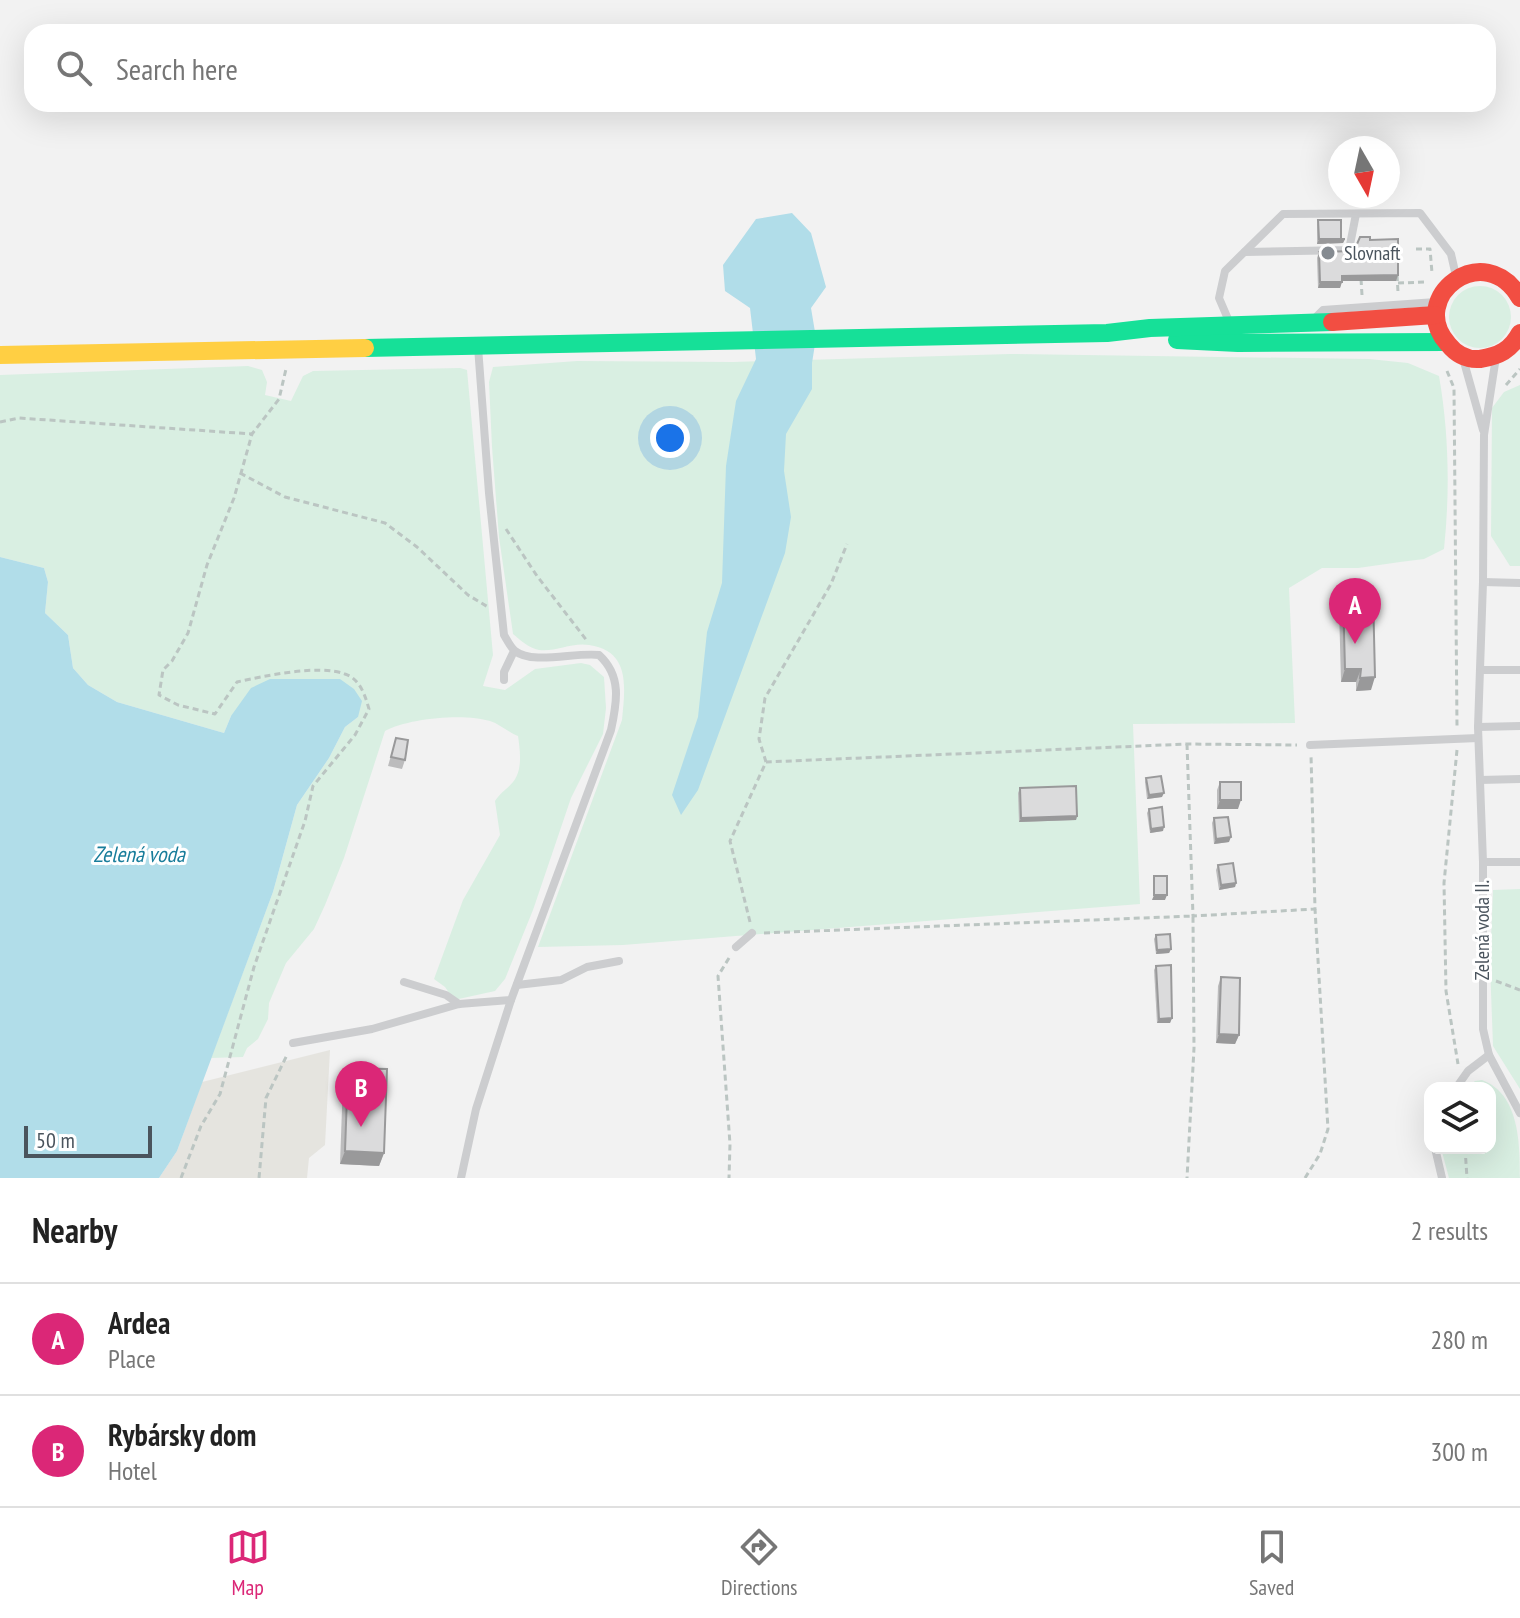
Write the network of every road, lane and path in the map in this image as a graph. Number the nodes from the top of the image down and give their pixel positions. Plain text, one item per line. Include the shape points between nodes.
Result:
1 (1356, 214) junction
2 (1416, 249) dead end
3 (1245, 252) junction
4 (1397, 269) edge
5 (1361, 271) edge
6 (1456, 278) junction
7 (1398, 283) junction
8 (1398, 295) dead end
9 (1362, 297) dead end
10 (1520, 298) edge
11 (1436, 309) junction
12 (1231, 326) junction
13 (1107, 333) junction
14 (1519, 336) edge
15 (1444, 342) junction
16 (478, 345) junction
17 (289, 349) junction
18 (0, 355) edge
19 (1463, 357) junction
20 (1496, 357) junction
21 (1446, 369) dead end
22 (1520, 369) edge
23 (1506, 385) dead end
24 (0, 422) edge
25 (252, 434) junction
26 (1484, 435) junction
27 (240, 473) junction
28 (505, 526) dead end
29 (847, 544) dead end
30 (1483, 582) junction
31 (1520, 583) edge
32 (500, 609) junction
33 (514, 651) junction
34 (599, 655) junction
35 (1481, 670) junction
36 (1520, 670) edge
37 (504, 680) dead end
38 (1457, 723) dead end
39 (1520, 726) edge
40 (1478, 727) junction
41 (1478, 738) junction
42 (1187, 744) junction
43 (1310, 745) junction
44 (1457, 754) dead end
45 (766, 762) junction
46 (1520, 779) edge
47 (1480, 780) junction
48 (1483, 862) junction
49 (1520, 862) edge
50 (1315, 909) junction
51 (1193, 916) junction
52 (752, 933) junction
53 (736, 947) joint
54 (619, 961) dead end
55 (1481, 975) junction
56 (404, 982) dead end
57 (517, 985) junction
58 (1520, 990) edge
59 (511, 1000) junction
60 (459, 1004) junction
61 (293, 1043) joint
62 (1457, 1055) dead end
63 (1489, 1055) junction
64 (1460, 1082) edge
65 (1520, 1113) edge
66 (1436, 1154) edge
67 (1465, 1154) edge
68 (181, 1178) edge
69 (259, 1178) edge
70 (461, 1178) edge
71 (729, 1178) edge
72 (1187, 1178) edge
73 (1305, 1178) edge
74 (1442, 1178) edge
75 (1467, 1178) edge

1 - 3 lane via 1283,214
1 - 3 lane via 1349,250
1 - 6 lane via 1420,213 1451,254
2 - 7 path via 1430,249 1432,282
3 - 12 lane via 1225,271 1219,298
4 - 7 path
5 - 9 path
6 - 10 main road via 1489,272 1509,282
6 - 11 main road
7 - 8 path
11 - 12 main road
11 - 15 main road
12 - 13 main road
13 - 15 main road via 1207,342
13 - 16 main road
14 - 20 main road
15 - 19 main road
16 - 17 main road
16 - 32 lane
17 - 18 main road
17 - 25 path via 279,399
19 - 20 main road
19 - 26 lane
20 - 26 lane
21 - 38 path via 1454,388
22 - 23 path
24 - 25 path via 19,418
25 - 27 path
26 - 30 lane, Zelená voda II.
27 - 32 path via 285,497 385,523 468,595
27 - 68 path via 188,633 163,670 159,695 215,714 237,682 318,671 347,674 364,689 369,709 313,786 254,967 220,1094
28 - 34 path
29 - 45 path via 831,584 765,698 759,739
30 - 31 lane
30 - 35 lane, Zelená voda II.
32 - 33 lane via 504,635
33 - 34 lane via 532,659
33 - 37 lane
34 - 57 lane via 612,669 616,685 611,730
35 - 36 lane
35 - 40 lane, Zelená voda II.
39 - 40 lane
40 - 41 lane, Zelená voda II.
41 - 43 lane
41 - 47 lane, Zelená voda II.
42 - 43 path
42 - 45 path
42 - 51 path
43 - 50 path
44 - 62 path via 1444,883 1446,991
45 - 52 path via 730,841
46 - 47 lane
47 - 48 lane, Zelená voda II.
48 - 49 lane
48 - 55 lane, Zelená voda II.
50 - 51 path
50 - 73 path via 1328,1129
51 - 52 path
51 - 72 path via 1194,1048
52 - 53 lane
53 - 71 path via 718,976
54 - 57 lane via 587,967 561,980
55 - 58 path
55 - 63 lane, Zelená voda II.
56 - 60 lane
57 - 59 lane
59 - 60 lane
59 - 70 lane via 476,1109
60 - 61 lane via 372,1029
61 - 69 path via 266,1098
63 - 64 lane
63 - 65 lane, Zelená voda II.
66 - 74 lane
67 - 75 path

